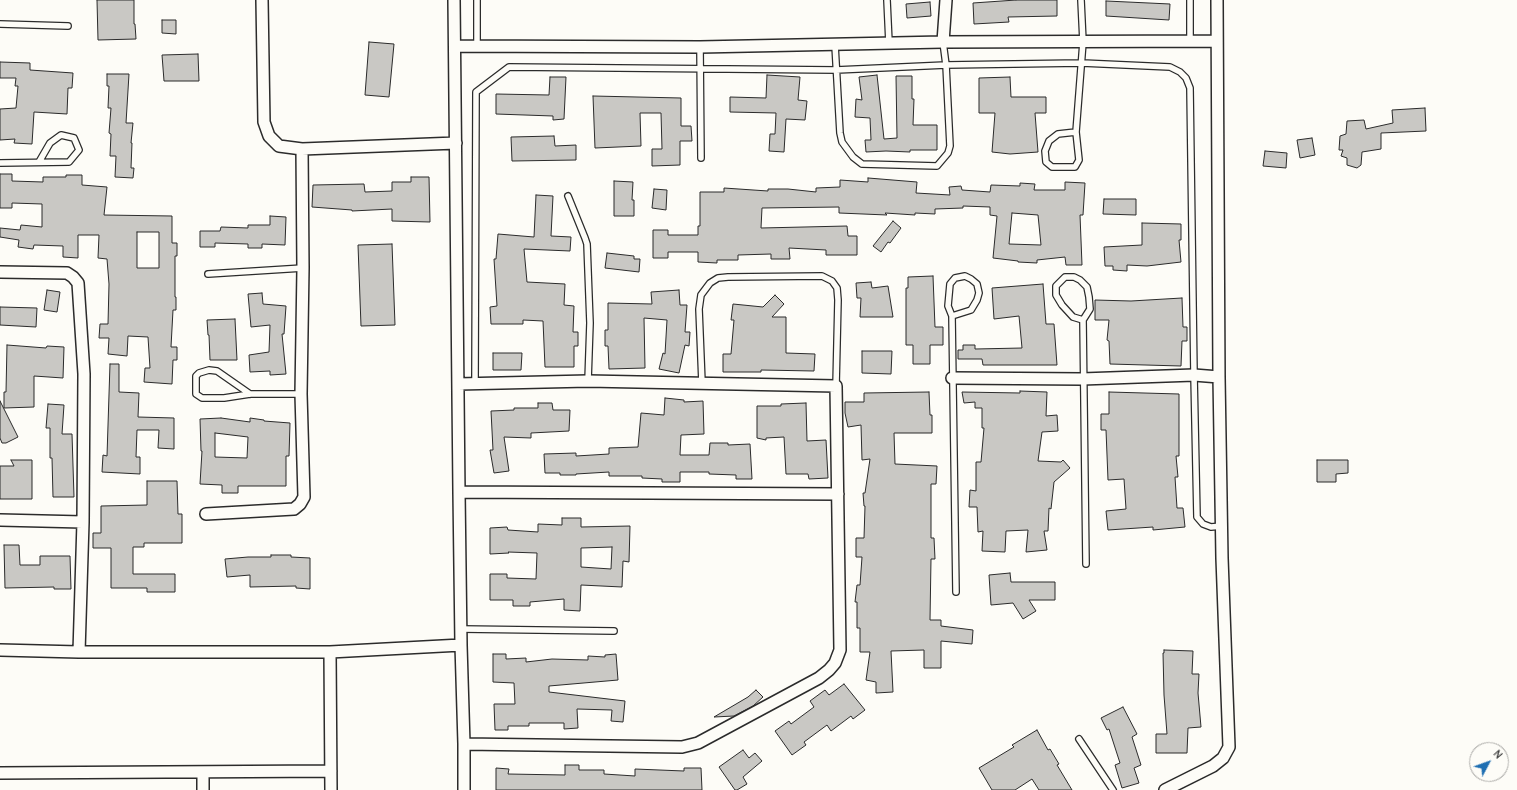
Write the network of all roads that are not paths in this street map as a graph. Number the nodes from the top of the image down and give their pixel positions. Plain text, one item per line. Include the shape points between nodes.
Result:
1 (262, 0) edge
2 (454, 0) edge
3 (476, 0) edge
4 (887, 0) edge
5 (946, 0) edge
6 (1081, 0) edge
7 (1190, 0) edge
8 (1217, 0) edge
9 (0, 24) edge
10 (68, 26) dead end
11 (1190, 40) junction
12 (1216, 41) junction
13 (943, 42) junction
14 (1083, 42) junction
15 (889, 43) junction
16 (835, 45) junction
17 (455, 46) junction
18 (477, 46) junction
19 (700, 47) junction
20 (1082, 63) junction
21 (946, 65) junction
22 (700, 69) junction
23 (836, 70) junction
24 (1076, 132) junction
25 (456, 143) junction
26 (302, 149) junction
27 (701, 158) dead end
28 (39, 162) junction
29 (0, 163) edge
30 (568, 196) dead end
31 (304, 268) junction
32 (0, 272) edge
33 (208, 274) dead end
34 (952, 316) junction
35 (1083, 320) junction
36 (1194, 375) junction
37 (1219, 377) junction
38 (952, 378) junction
39 (1082, 378) junction
40 (588, 381) junction
41 (475, 383) junction
42 (702, 383) junction
43 (458, 384) junction
44 (836, 386) junction
45 (250, 394) junction
46 (302, 394) junction
47 (459, 492) junction
48 (838, 494) junction
49 (206, 514) dead end
50 (0, 520) edge
51 (84, 522) junction
52 (1222, 526) junction
53 (1086, 564) dead end
54 (956, 592) dead end
55 (461, 629) junction
56 (614, 631) dead end
57 (461, 645) junction
58 (0, 650) edge
59 (79, 652) junction
60 (330, 652) junction
61 (1079, 740) dead end
62 (464, 744) junction
63 (331, 771) junction
64 (203, 772) junction
65 (0, 773) edge
66 (204, 790) edge
67 (331, 790) edge
68 (464, 790) edge
69 (1113, 790) edge
70 (1166, 790) edge

1 - 26 street via 264,122 269,136 279,146
2 - 17 street
3 - 18 lane
4 - 15 lane
5 - 13 street
6 - 14 lane
7 - 11 lane
8 - 12 street
9 - 10 lane
11 - 12 street
11 - 14 street
12 - 37 street
13 - 14 street
13 - 15 street
13 - 21 lane
14 - 20 lane
15 - 16 street
16 - 19 street
16 - 23 lane
17 - 18 street
17 - 25 street
18 - 19 street
19 - 22 lane
20 - 21 lane
20 - 24 lane
20 - 36 lane via 1170,67 1186,78 1190,88
21 - 23 lane
21 - 23 lane via 950,146 948,153 936,166 862,164 853,157 842,142 840,133
22 - 23 lane
22 - 27 lane
22 - 41 lane via 509,67 476,92
24 - 24 lane via 1058,134 1049,141 1045,150 1046,162 1052,167 1075,167 1079,160
25 - 26 street
25 - 43 street
26 - 31 street
28 - 28 lane via 50,143 61,135 74,138 80,150 69,162
28 - 29 lane
30 - 40 lane via 587,244 590,323
31 - 33 lane
31 - 46 street
32 - 51 street via 67,273 74,276 78,283 84,374
34 - 34 lane via 948,306 950,284 955,278 965,276 977,284 977,300 971,310
34 - 38 lane
35 - 35 lane via 1090,309 1087,286 1074,277 1065,277 1056,286 1056,295 1073,317
35 - 39 lane
36 - 37 street
36 - 39 street
36 - 52 lane via 1197,517 1203,524 1211,527
37 - 52 street
38 - 39 street
38 - 54 lane
39 - 53 lane
40 - 41 street
40 - 42 street
41 - 43 street
42 - 44 street
42 - 44 lane via 699,309 701,295 710,283 718,278 728,277 822,276 832,281 837,288
43 - 47 street
44 - 48 street
45 - 45 lane via 202,398 196,394 196,376 209,370 217,371
45 - 46 lane
46 - 49 street via 304,497 300,504 294,508
47 - 48 street
47 - 55 street
48 - 62 street via 840,650 834,663 819,678 698,743 682,747
50 - 51 street
51 - 59 street
52 - 70 street via 1229,747 1223,758 1213,766
55 - 56 lane
55 - 57 street
57 - 60 street
57 - 62 street
58 - 59 street
59 - 60 street
60 - 63 street
61 - 69 lane
62 - 68 street
63 - 64 street
63 - 67 street
64 - 65 street
64 - 66 street

